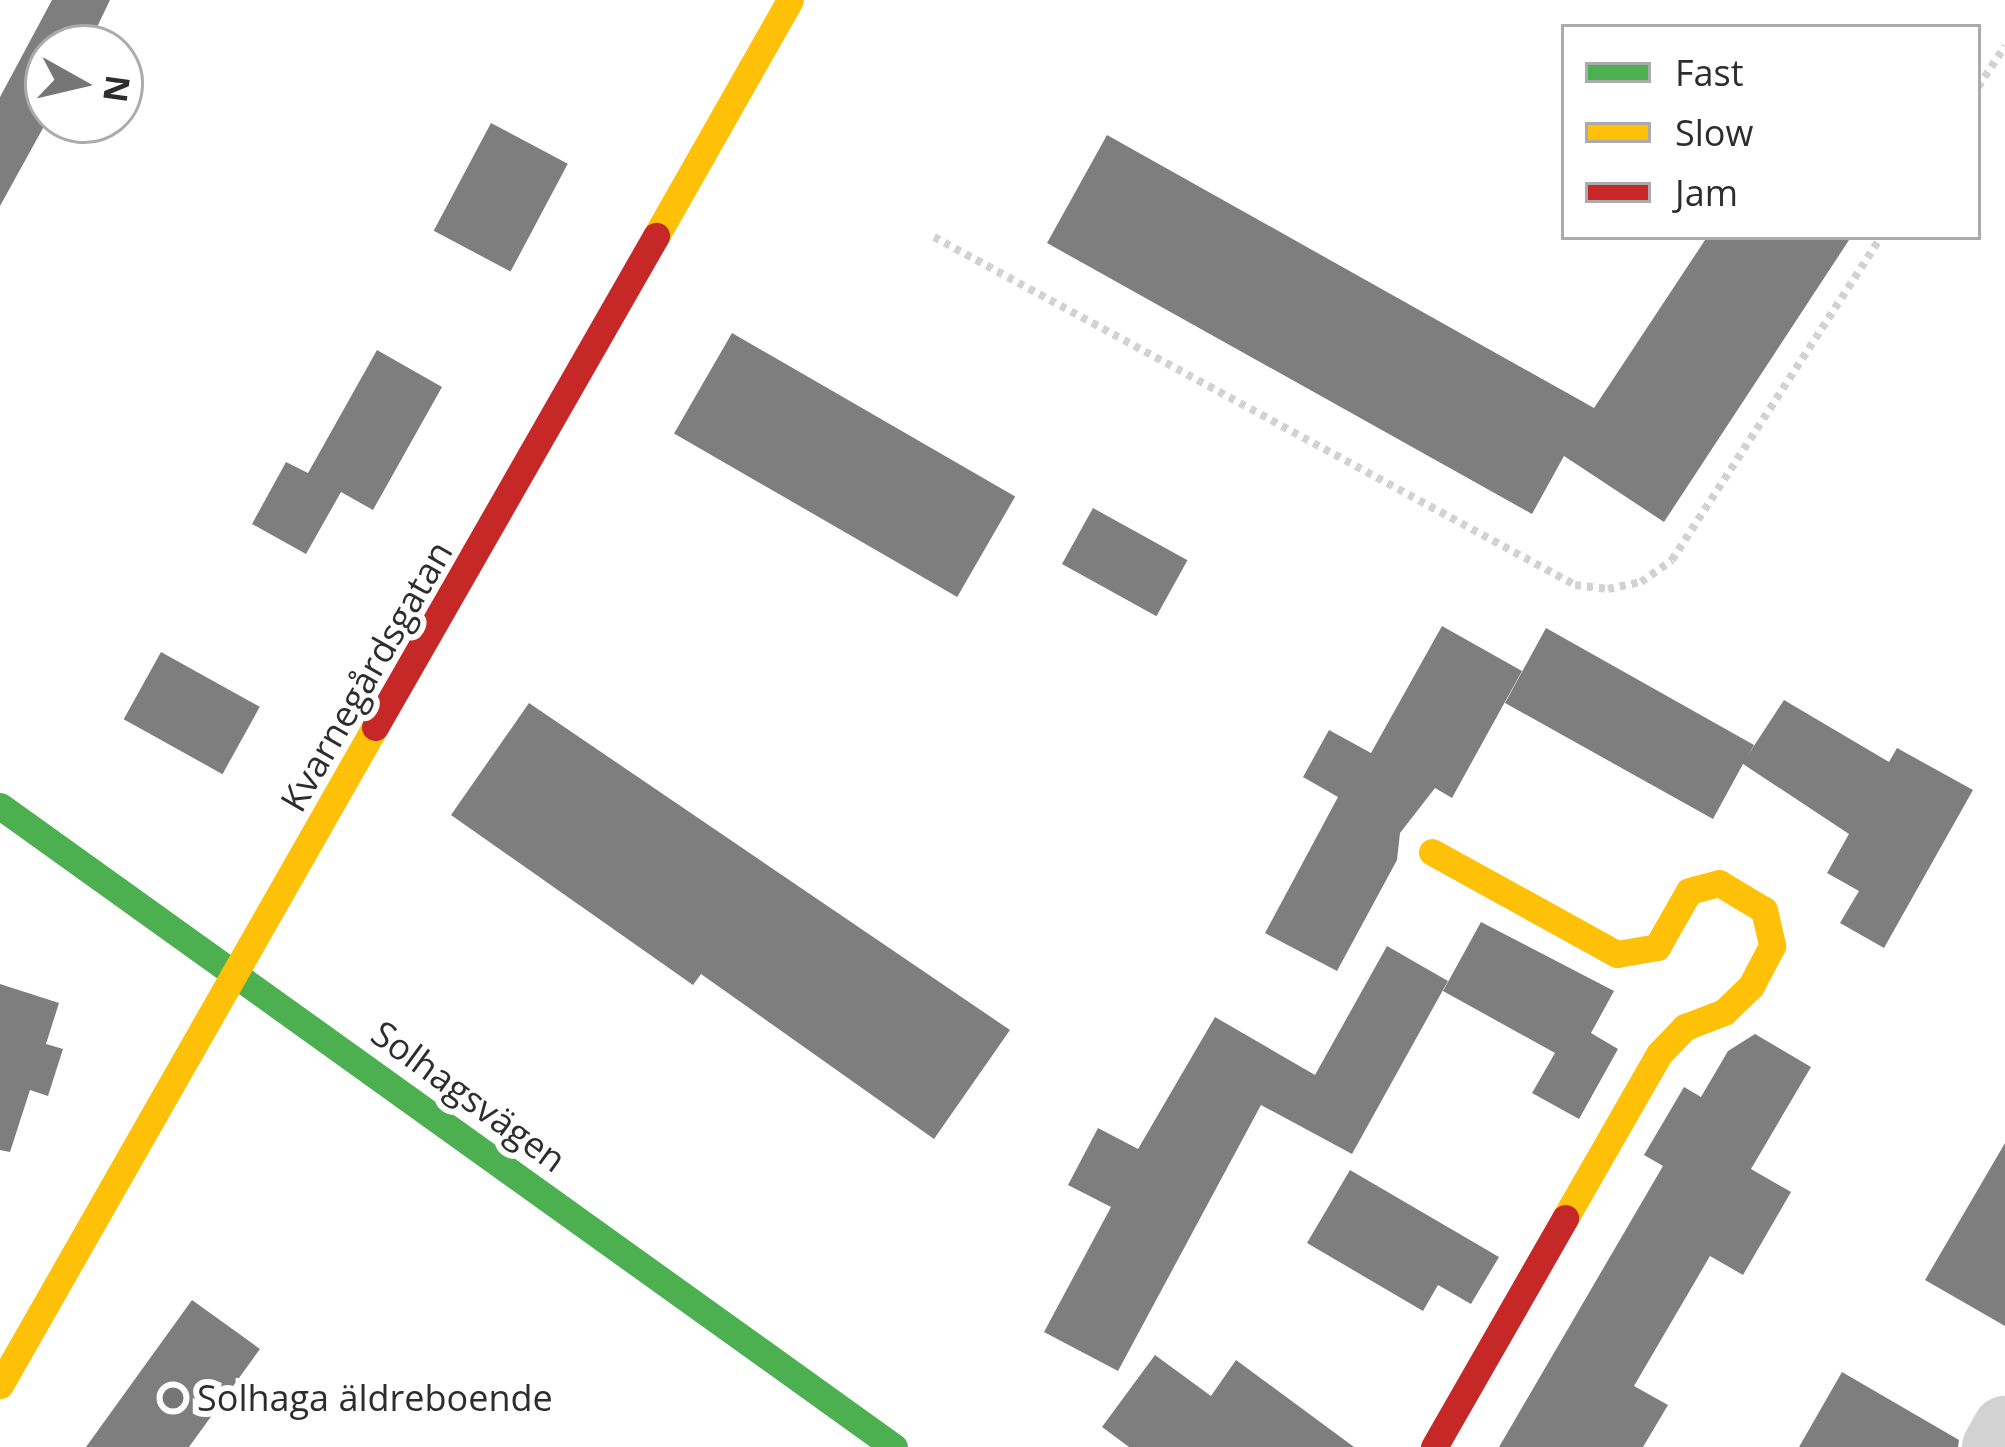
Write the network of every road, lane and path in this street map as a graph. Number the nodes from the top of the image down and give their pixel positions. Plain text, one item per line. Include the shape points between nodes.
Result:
1 (790, 0) edge
2 (2005, 46) edge
3 (1981, 82) edge
4 (934, 237) dead end
5 (1879, 240) edge
6 (0, 806) edge
7 (1432, 852) dead end
8 (237, 974) junction
9 (0, 1385) edge
10 (2005, 1430) edge
11 (893, 1447) edge
12 (1433, 1447) edge
13 (1994, 1447) edge

1 - 8 street, Kvarnegårdsgatan
2 - 3 path
4 - 5 path via 1575,585 1608,589 1641,583 1672,560
6 - 8 street, Solhagsvägen
7 - 12 street via 1617,954 1657,947 1689,891 1719,883 1764,910 1772,946 1751,986 1724,1012 1685,1027 1659,1054
8 - 9 street, Kvarnegårdsgatan
8 - 11 street, Solhagsvägen
10 - 13 street

